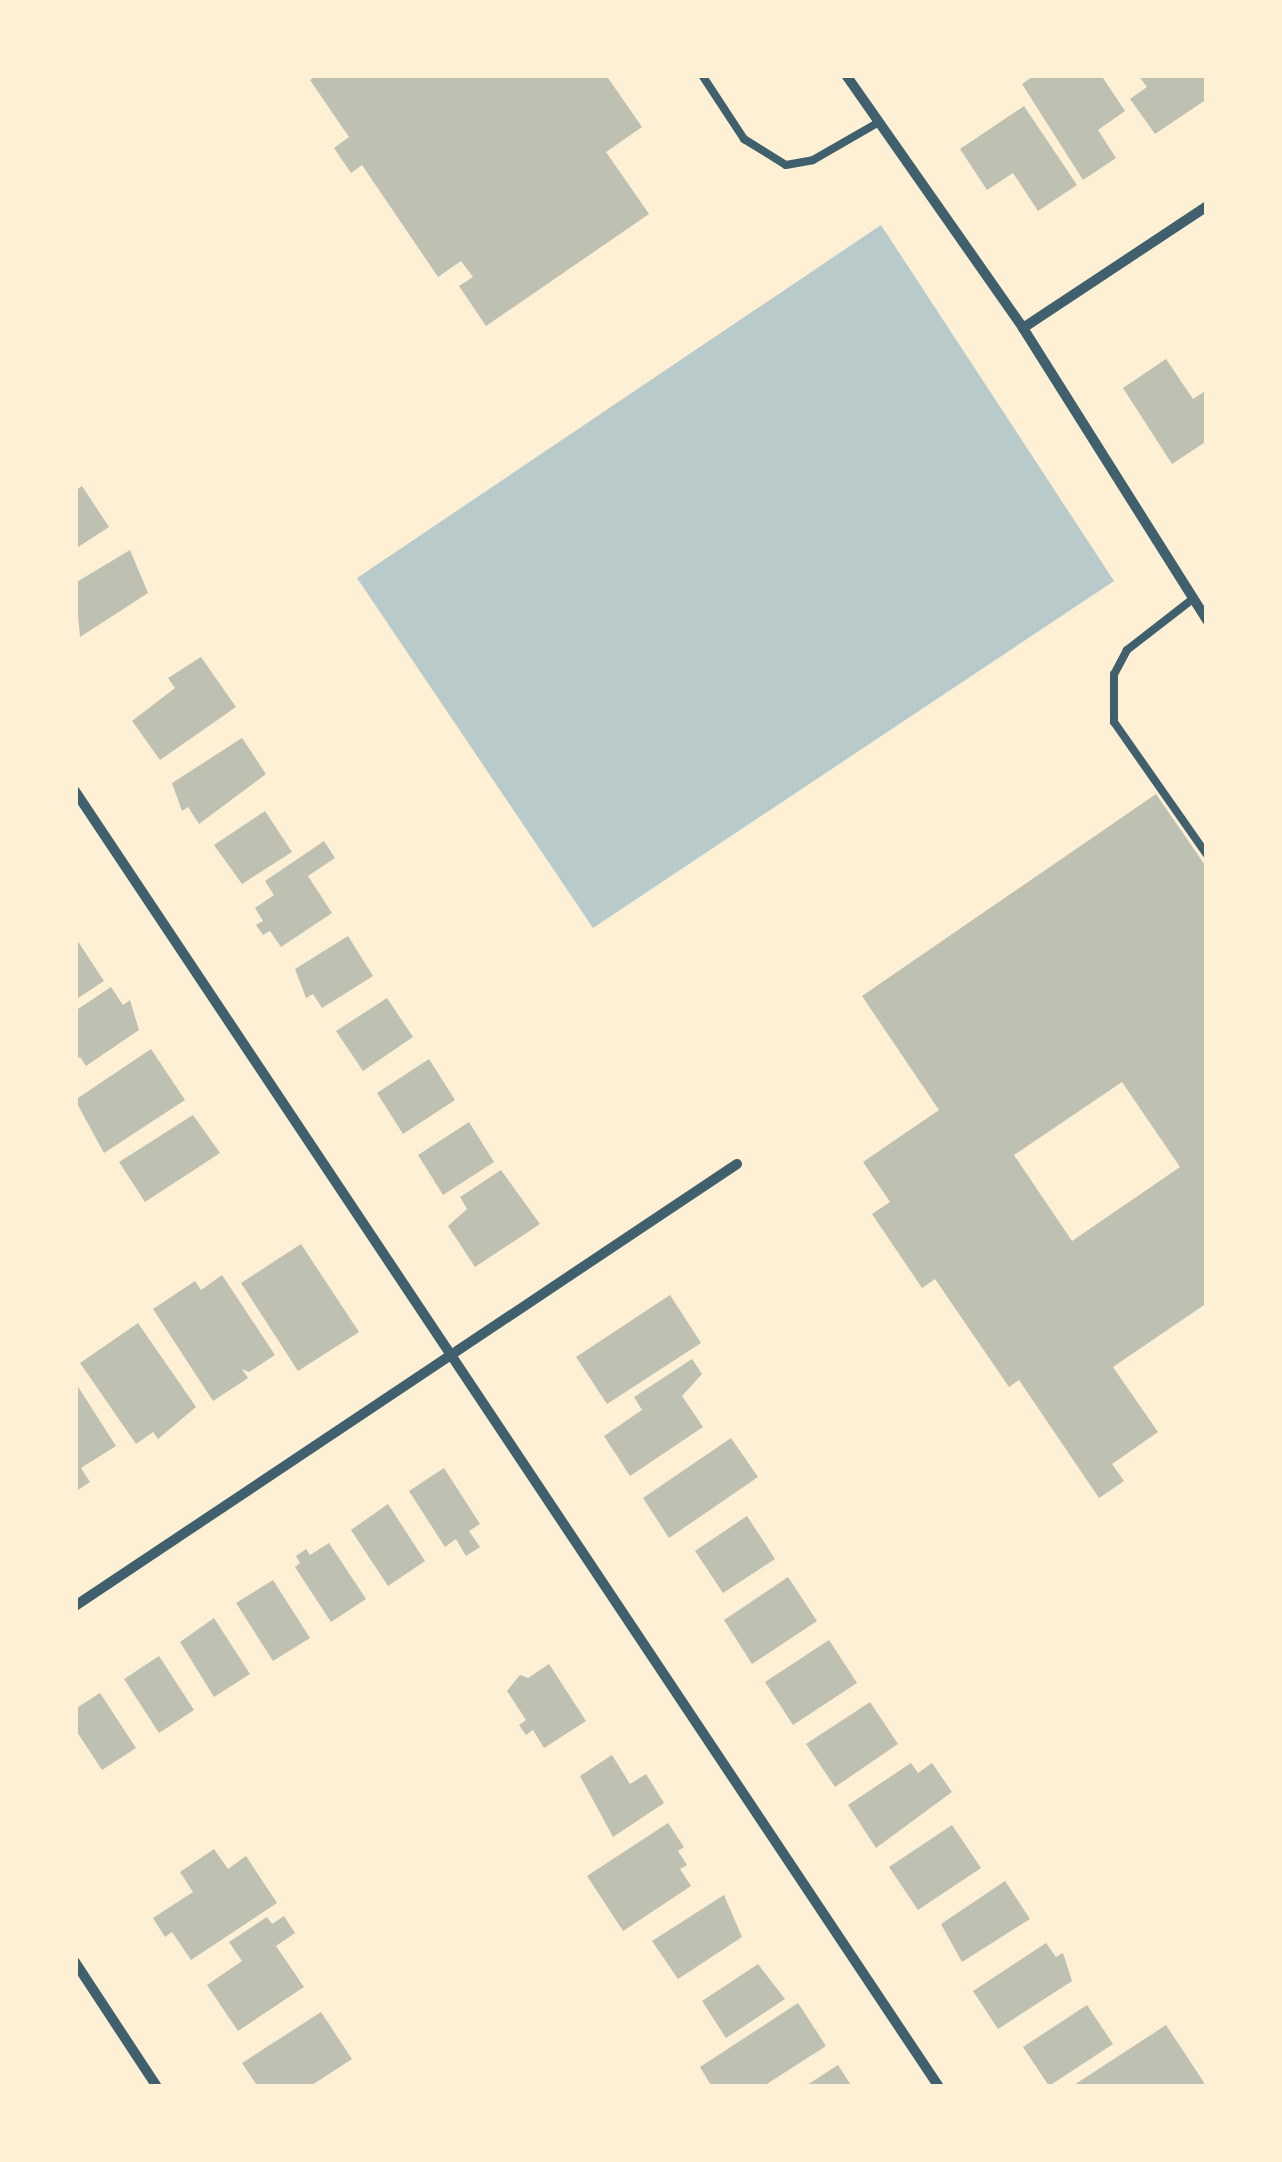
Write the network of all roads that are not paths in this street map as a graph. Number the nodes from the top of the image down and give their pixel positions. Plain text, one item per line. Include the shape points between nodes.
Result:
1 (702, 75) edge
2 (846, 75) edge
3 (879, 122) junction
4 (1207, 206) edge
5 (1023, 328) junction
6 (1194, 598) junction
7 (1207, 620) edge
8 (75, 791) edge
9 (1207, 855) edge
10 (737, 1164) dead end
11 (450, 1357) junction
12 (75, 1606) edge
13 (75, 1962) edge
14 (156, 2087) edge
15 (939, 2087) edge

1 - 3 lane via 744,139 786,165 813,160
2 - 3 street
3 - 5 street
4 - 5 street
5 - 6 street
6 - 7 street
6 - 9 lane via 1127,650 1114,674 1114,722
8 - 11 street
10 - 11 street
11 - 12 street
11 - 15 street
13 - 14 street

